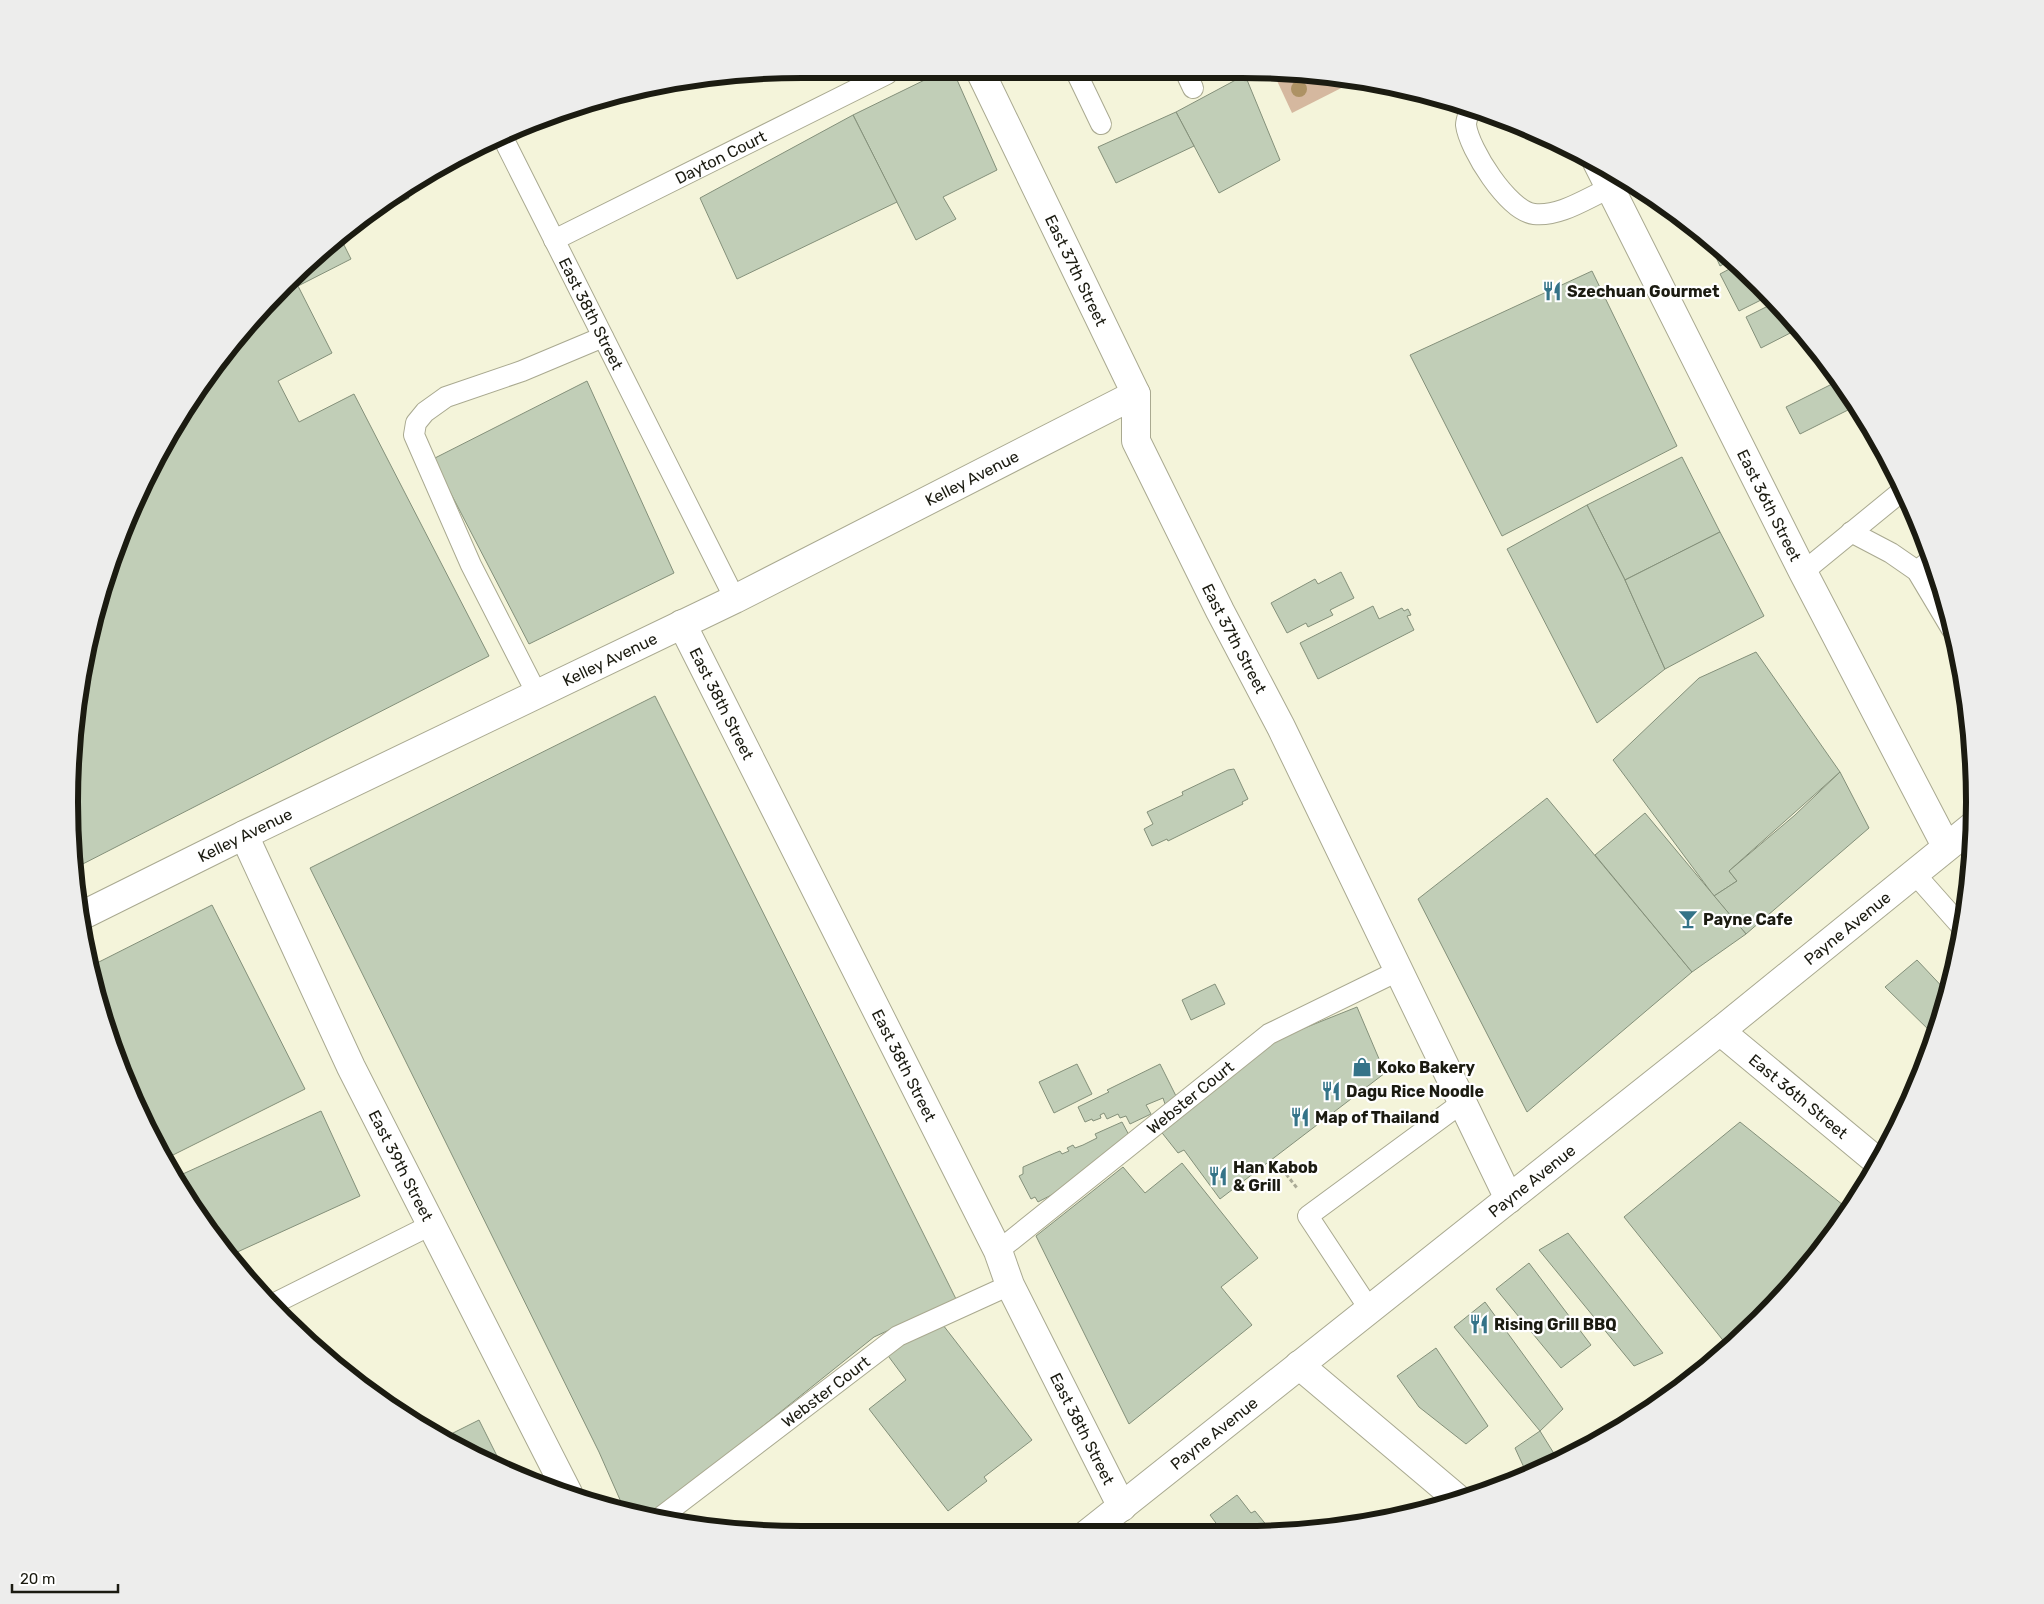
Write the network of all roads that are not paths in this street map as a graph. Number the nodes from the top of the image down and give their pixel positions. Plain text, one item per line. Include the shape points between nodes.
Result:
1 (879, 78) edge
2 (983, 78) edge
3 (1079, 78) edge
4 (1469, 114) edge
5 (1101, 124) dead end
6 (505, 142) edge
7 (1603, 175) edge
8 (1610, 188) junction
9 (554, 240) junction
10 (603, 336) junction
11 (1136, 394) junction
12 (1898, 495) edge
13 (1851, 532) junction
14 (1926, 564) edge
15 (1917, 571) junction
16 (1803, 572) junction
17 (735, 599) junction
18 (1941, 612) edge
19 (682, 624) junction
20 (537, 694) junction
21 (1965, 832) edge
22 (244, 835) junction
23 (1946, 846) junction
24 (1914, 873) junction
25 (86, 913) edge
26 (1956, 921) edge
27 (1400, 970) junction
28 (1720, 1030) junction
29 (1463, 1102) junction
30 (1873, 1157) edge
31 (1509, 1199) junction
32 (431, 1225) junction
33 (998, 1251) junction
34 (1010, 1286) junction
35 (277, 1301) edge
36 (1370, 1310) junction
37 (1299, 1365) junction
38 (564, 1486) edge
39 (1453, 1495) edge
40 (1122, 1507) junction
41 (665, 1514) edge
42 (1097, 1526) edge

1 - 9 lane, Dayton Court
2 - 11 street, East 37th Street
3 - 5 lane
4 - 8 lane via 1466,124 1472,143 1491,177 1516,206 1533,214 1554,214
6 - 9 lane, East 38th Street
7 - 8 street, East 36th Street
8 - 16 street, East 36th Street
9 - 10 lane, East 38th Street
10 - 17 lane, East 38th Street
10 - 20 lane via 522,371 446,397 416,423 414,435 433,482
11 - 17 street, Kelley Avenue
11 - 27 street, East 37th Street via 1136,441
12 - 13 lane
13 - 15 lane
13 - 16 lane
14 - 15 lane
15 - 18 lane
16 - 23 street, East 36th Street
17 - 19 street, Kelley Avenue
19 - 20 street, Kelley Avenue
19 - 33 street, East 38th Street
20 - 22 street, Kelley Avenue
21 - 23 street, Payne Avenue
22 - 25 street, Kelley Avenue
22 - 32 street, East 39th Street via 351,1067
23 - 24 street, Payne Avenue
24 - 26 lane
24 - 28 street, Payne Avenue
27 - 29 street, East 37th Street
27 - 33 lane, Webster Court via 1269,1034
28 - 30 street, East 36th Street
28 - 31 street, Payne Avenue
29 - 31 street, East 37th Street
29 - 36 lane via 1308,1216
31 - 36 street, Payne Avenue
32 - 35 lane
32 - 38 street, East 39th Street
33 - 34 street, East 38th Street
34 - 40 street, East 38th Street
34 - 41 lane, Webster Court via 898,1336
36 - 37 street, Payne Avenue
37 - 39 street
37 - 40 street, Payne Avenue
40 - 42 street, Payne Avenue

